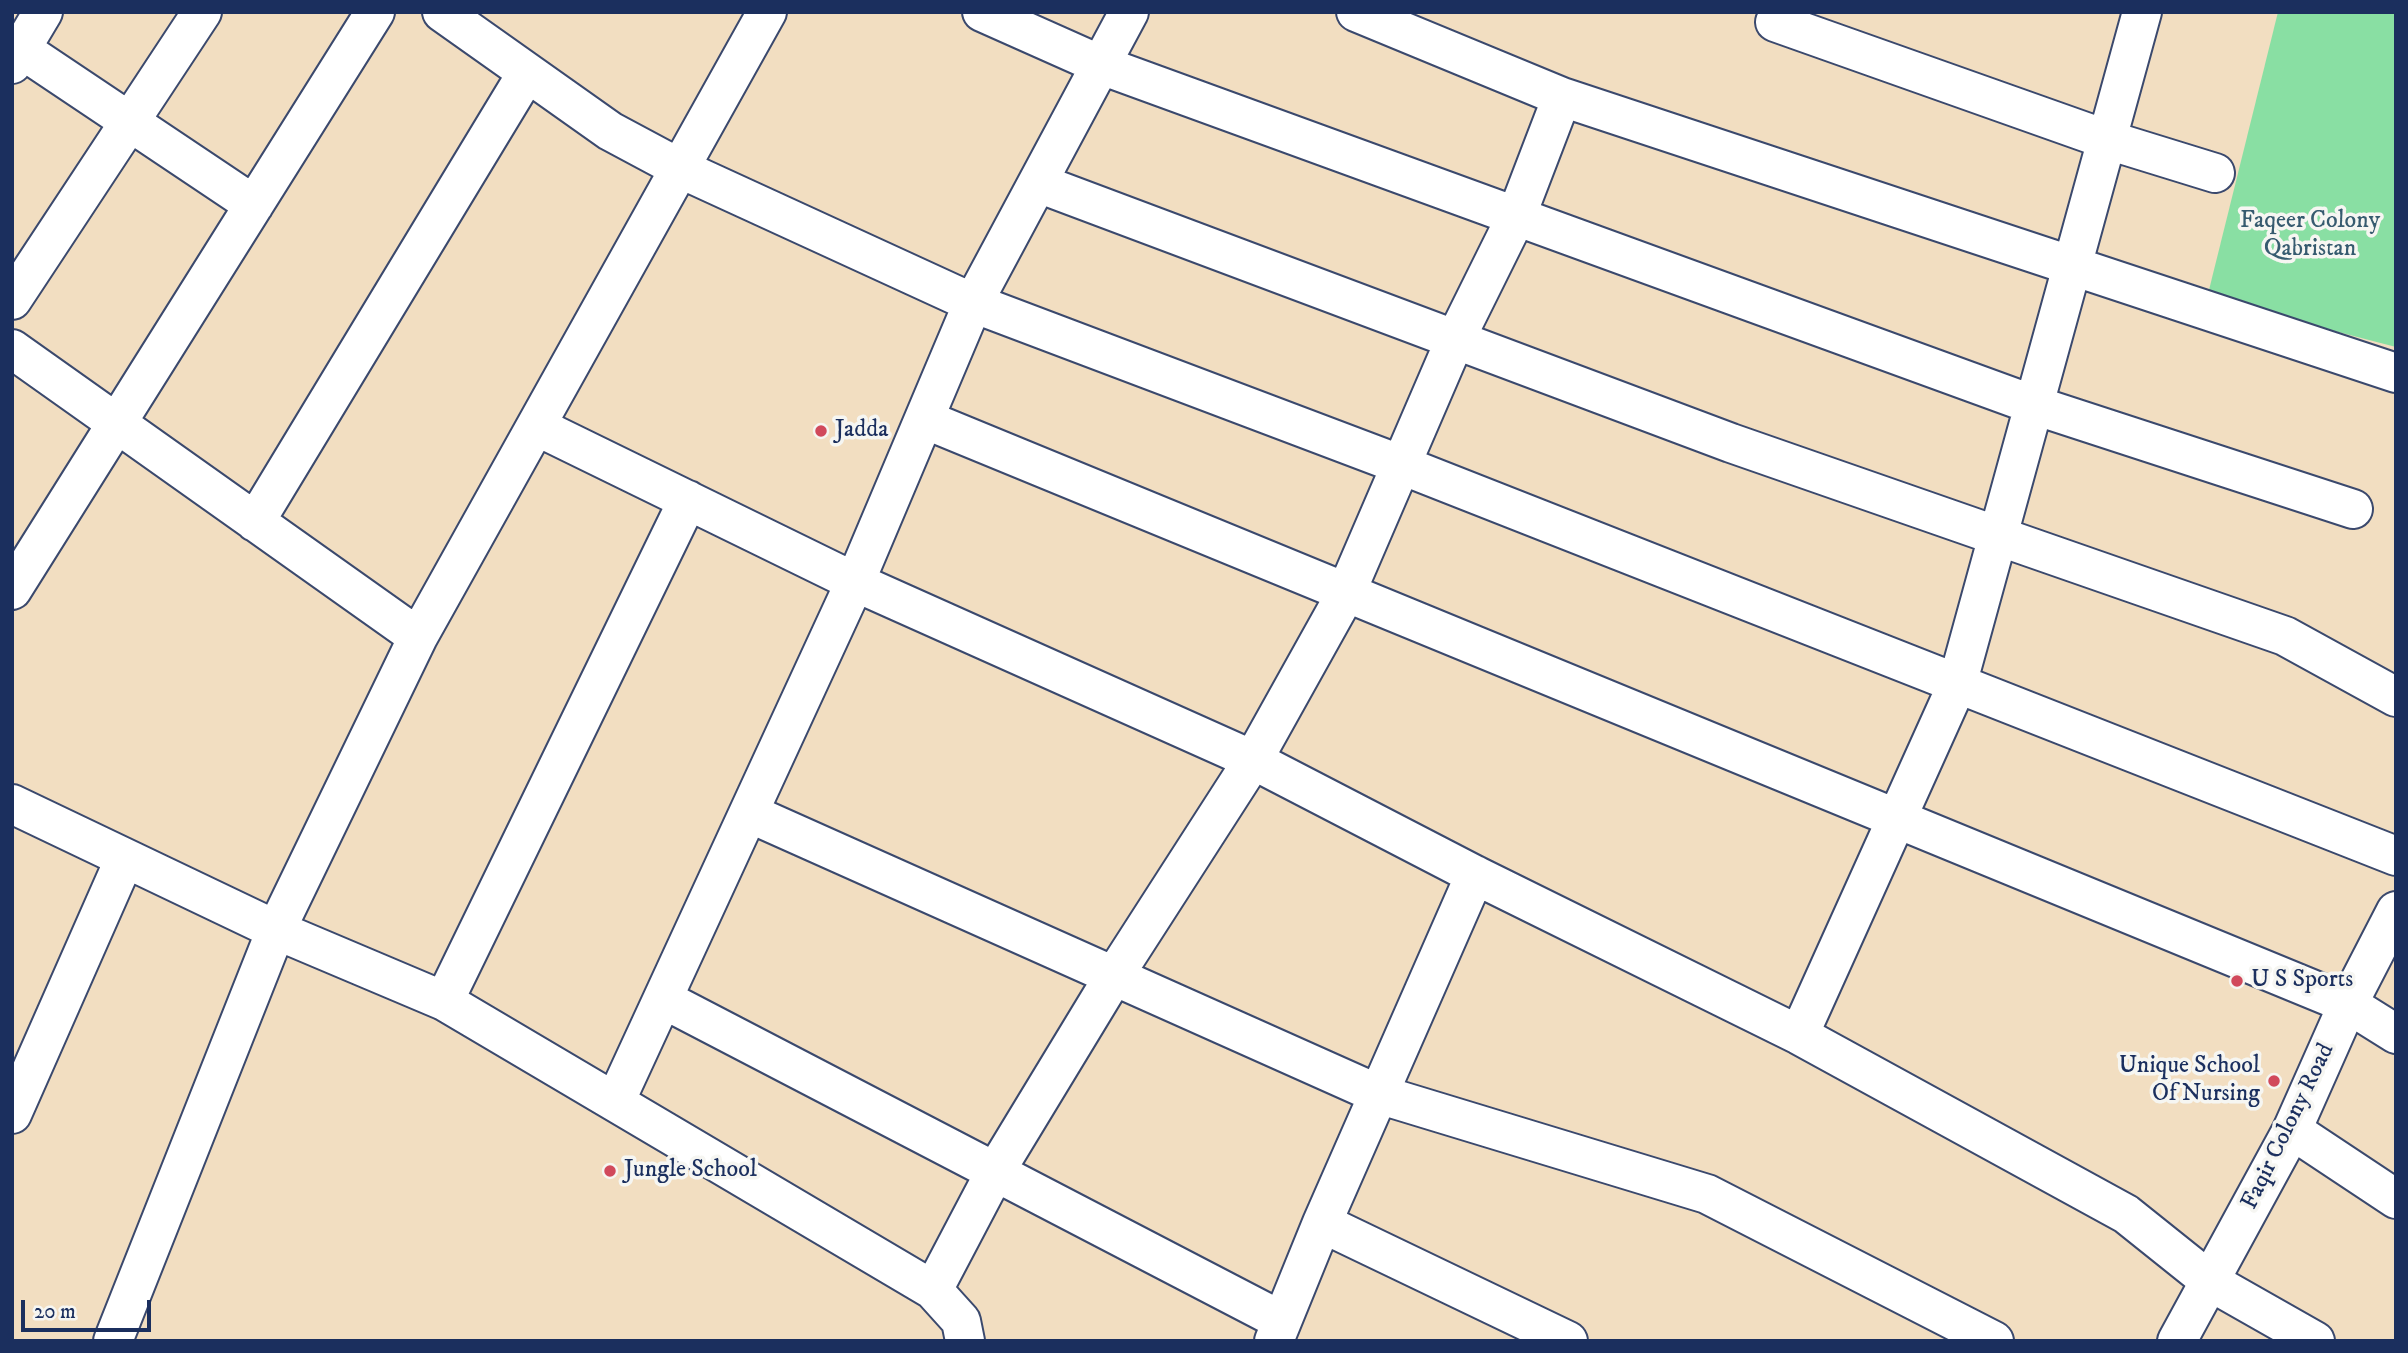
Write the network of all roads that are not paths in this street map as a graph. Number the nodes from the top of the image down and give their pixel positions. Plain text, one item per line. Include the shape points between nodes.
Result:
1 (43, 12) edge
2 (202, 12) edge
3 (375, 12) edge
4 (442, 12) edge
5 (767, 12) edge
6 (982, 12) edge
7 (1129, 12) edge
8 (1356, 12) edge
9 (2142, 12) edge
10 (1775, 22) dead end
11 (17, 57) edge
12 (1101, 65) junction
13 (527, 72) junction
14 (1562, 97) junction
15 (130, 122) junction
16 (2108, 140) junction
17 (681, 169) junction
18 (2214, 173) dead end
19 (1038, 183) junction
20 (254, 205) junction
21 (1516, 217) junction
22 (2073, 269) junction
23 (12, 300) edge
24 (974, 303) junction
25 (1455, 340) junction
26 (12, 349) edge
27 (2396, 373) edge
28 (2034, 405) junction
29 (924, 419) junction
30 (116, 425) junction
31 (538, 427) junction
32 (1399, 464) junction
33 (688, 500) junction
34 (2353, 509) dead end
35 (255, 522) junction
36 (2000, 538) junction
37 (855, 582) junction
38 (12, 590) edge
39 (1345, 595) junction
40 (418, 637) junction
41 (1957, 685) junction
42 (2396, 697) edge
43 (1253, 760) junction
44 (12, 804) edge
45 (749, 813) junction
46 (1896, 820) junction
47 (2396, 856) edge
48 (125, 858) junction
49 (1475, 875) junction
50 (2396, 911) edge
51 (276, 930) junction
52 (1114, 976) junction
53 (663, 999) junction
54 (444, 1001) junction
55 (2348, 1004) junction
56 (2396, 1034) edge
57 (1799, 1035) junction
58 (1378, 1094) junction
59 (615, 1102) junction
60 (12, 1114) edge
61 (2292, 1130) junction
62 (995, 1172) junction
63 (2396, 1199) edge
64 (1322, 1223) junction
65 (2211, 1282) junction
66 (933, 1290) junction
67 (1278, 1331) edge
68 (1529, 1333) edge
69 (113, 1341) edge
70 (965, 1341) edge
71 (1567, 1341) edge
72 (1994, 1341) edge
73 (2177, 1341) edge
74 (2315, 1341) edge

1 - 11 street
2 - 15 street
3 - 20 street
4 - 13 street
5 - 17 street
6 - 12 street
7 - 12 street
8 - 14 street
9 - 16 street
10 - 16 street
11 - 15 street
12 - 19 street
12 - 21 street
13 - 17 street via 610,131
13 - 35 street
14 - 21 street
14 - 22 street
15 - 20 street
15 - 23 street
16 - 18 street
16 - 22 street
17 - 24 street
17 - 31 street
19 - 24 street
19 - 25 street
20 - 30 street
21 - 25 street
21 - 28 street
22 - 27 street
22 - 28 street
24 - 29 street
24 - 32 street
25 - 32 street
25 - 36 street
26 - 30 street
28 - 34 street
28 - 36 street
29 - 37 street
29 - 39 street
30 - 35 street
30 - 38 street
31 - 33 street
31 - 40 street
32 - 39 street
32 - 41 street
33 - 37 street
33 - 54 street
35 - 40 street
36 - 41 street
36 - 42 street via 2285,636
37 - 43 street
37 - 45 street
39 - 43 street
39 - 46 street
40 - 51 street
41 - 46 street
41 - 47 street
43 - 49 street
43 - 52 street
44 - 48 street
45 - 52 street
45 - 53 street
46 - 55 street
46 - 57 street
48 - 51 street
48 - 60 street
49 - 57 street
49 - 58 street
50 - 55 street, Faqir Colony Road
51 - 54 street
51 - 69 street
52 - 58 street
52 - 62 street
53 - 59 street
53 - 62 street
54 - 59 street
55 - 56 street
55 - 61 street, Faqir Colony Road
57 - 65 street via 2126,1214
58 - 64 street
58 - 72 street via 1707,1194
59 - 66 street
61 - 63 street
61 - 65 street, Faqir Colony Road
62 - 66 street
62 - 67 street
64 - 67 street
64 - 68 street
65 - 73 street, Faqir Colony Road
65 - 74 street
66 - 70 street via 961,1321
68 - 71 street

